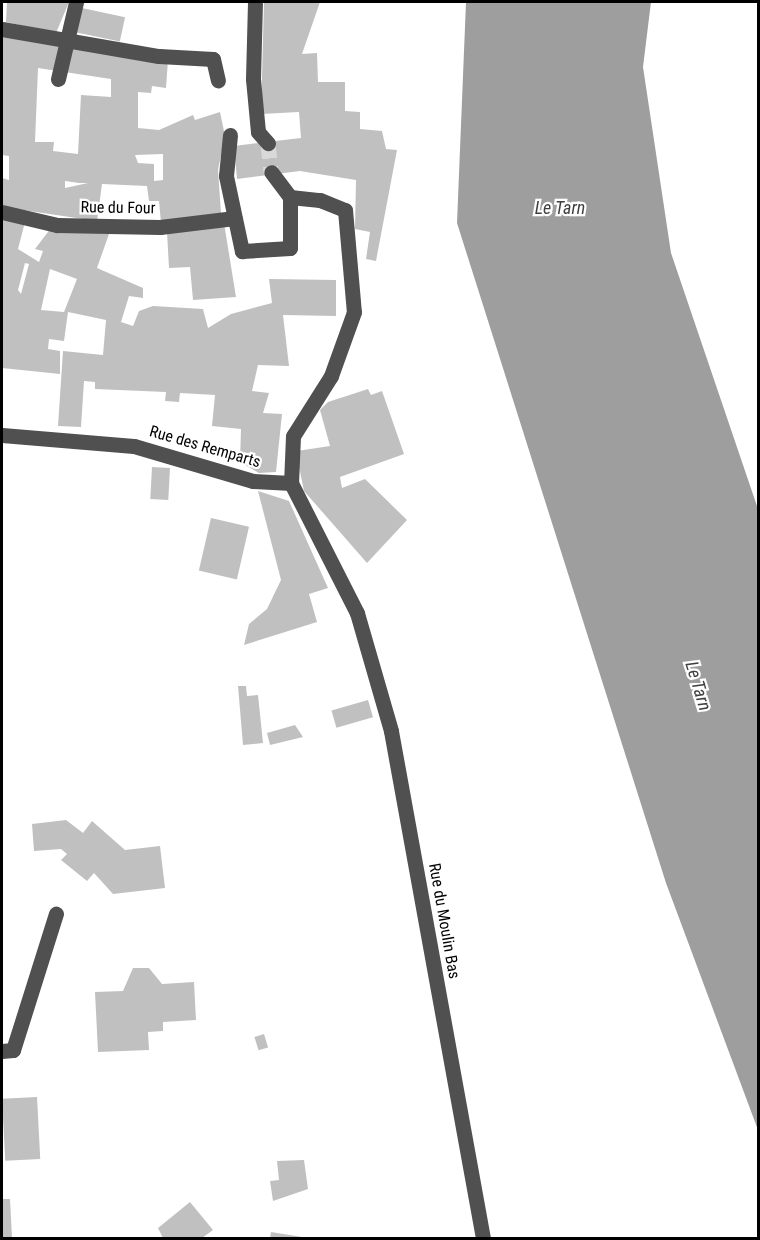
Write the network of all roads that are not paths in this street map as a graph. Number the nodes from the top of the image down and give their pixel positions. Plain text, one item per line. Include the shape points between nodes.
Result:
1 (76, 2) edge
2 (255, 2) edge
3 (2, 29) edge
4 (64, 38) junction
5 (58, 79) dead end
6 (218, 80) dead end
7 (230, 135) dead end
8 (268, 143) tunnel mouth
9 (271, 172) tunnel mouth
10 (290, 197) junction
11 (2, 212) edge
12 (234, 218) junction
13 (2, 435) edge
14 (291, 483) junction
15 (57, 914) dead end
16 (2, 1051) edge
17 (483, 1239) edge

1 - 4 street
2 - 8 street via 253,79 258,132
3 - 4 street
4 - 5 street
4 - 6 street via 159,56 213,59
7 - 12 street via 226,176
9 - 10 street
10 - 12 street via 290,248 242,251
10 - 14 street via 320,200 345,210 354,312 331,376 293,435
11 - 12 street, Rue du Four via 57,225 160,226
13 - 14 street, Rue des Remparts via 134,446 253,481
14 - 17 street, Rue du Moulin Bas via 357,613 391,731
15 - 16 street via 13,1050

